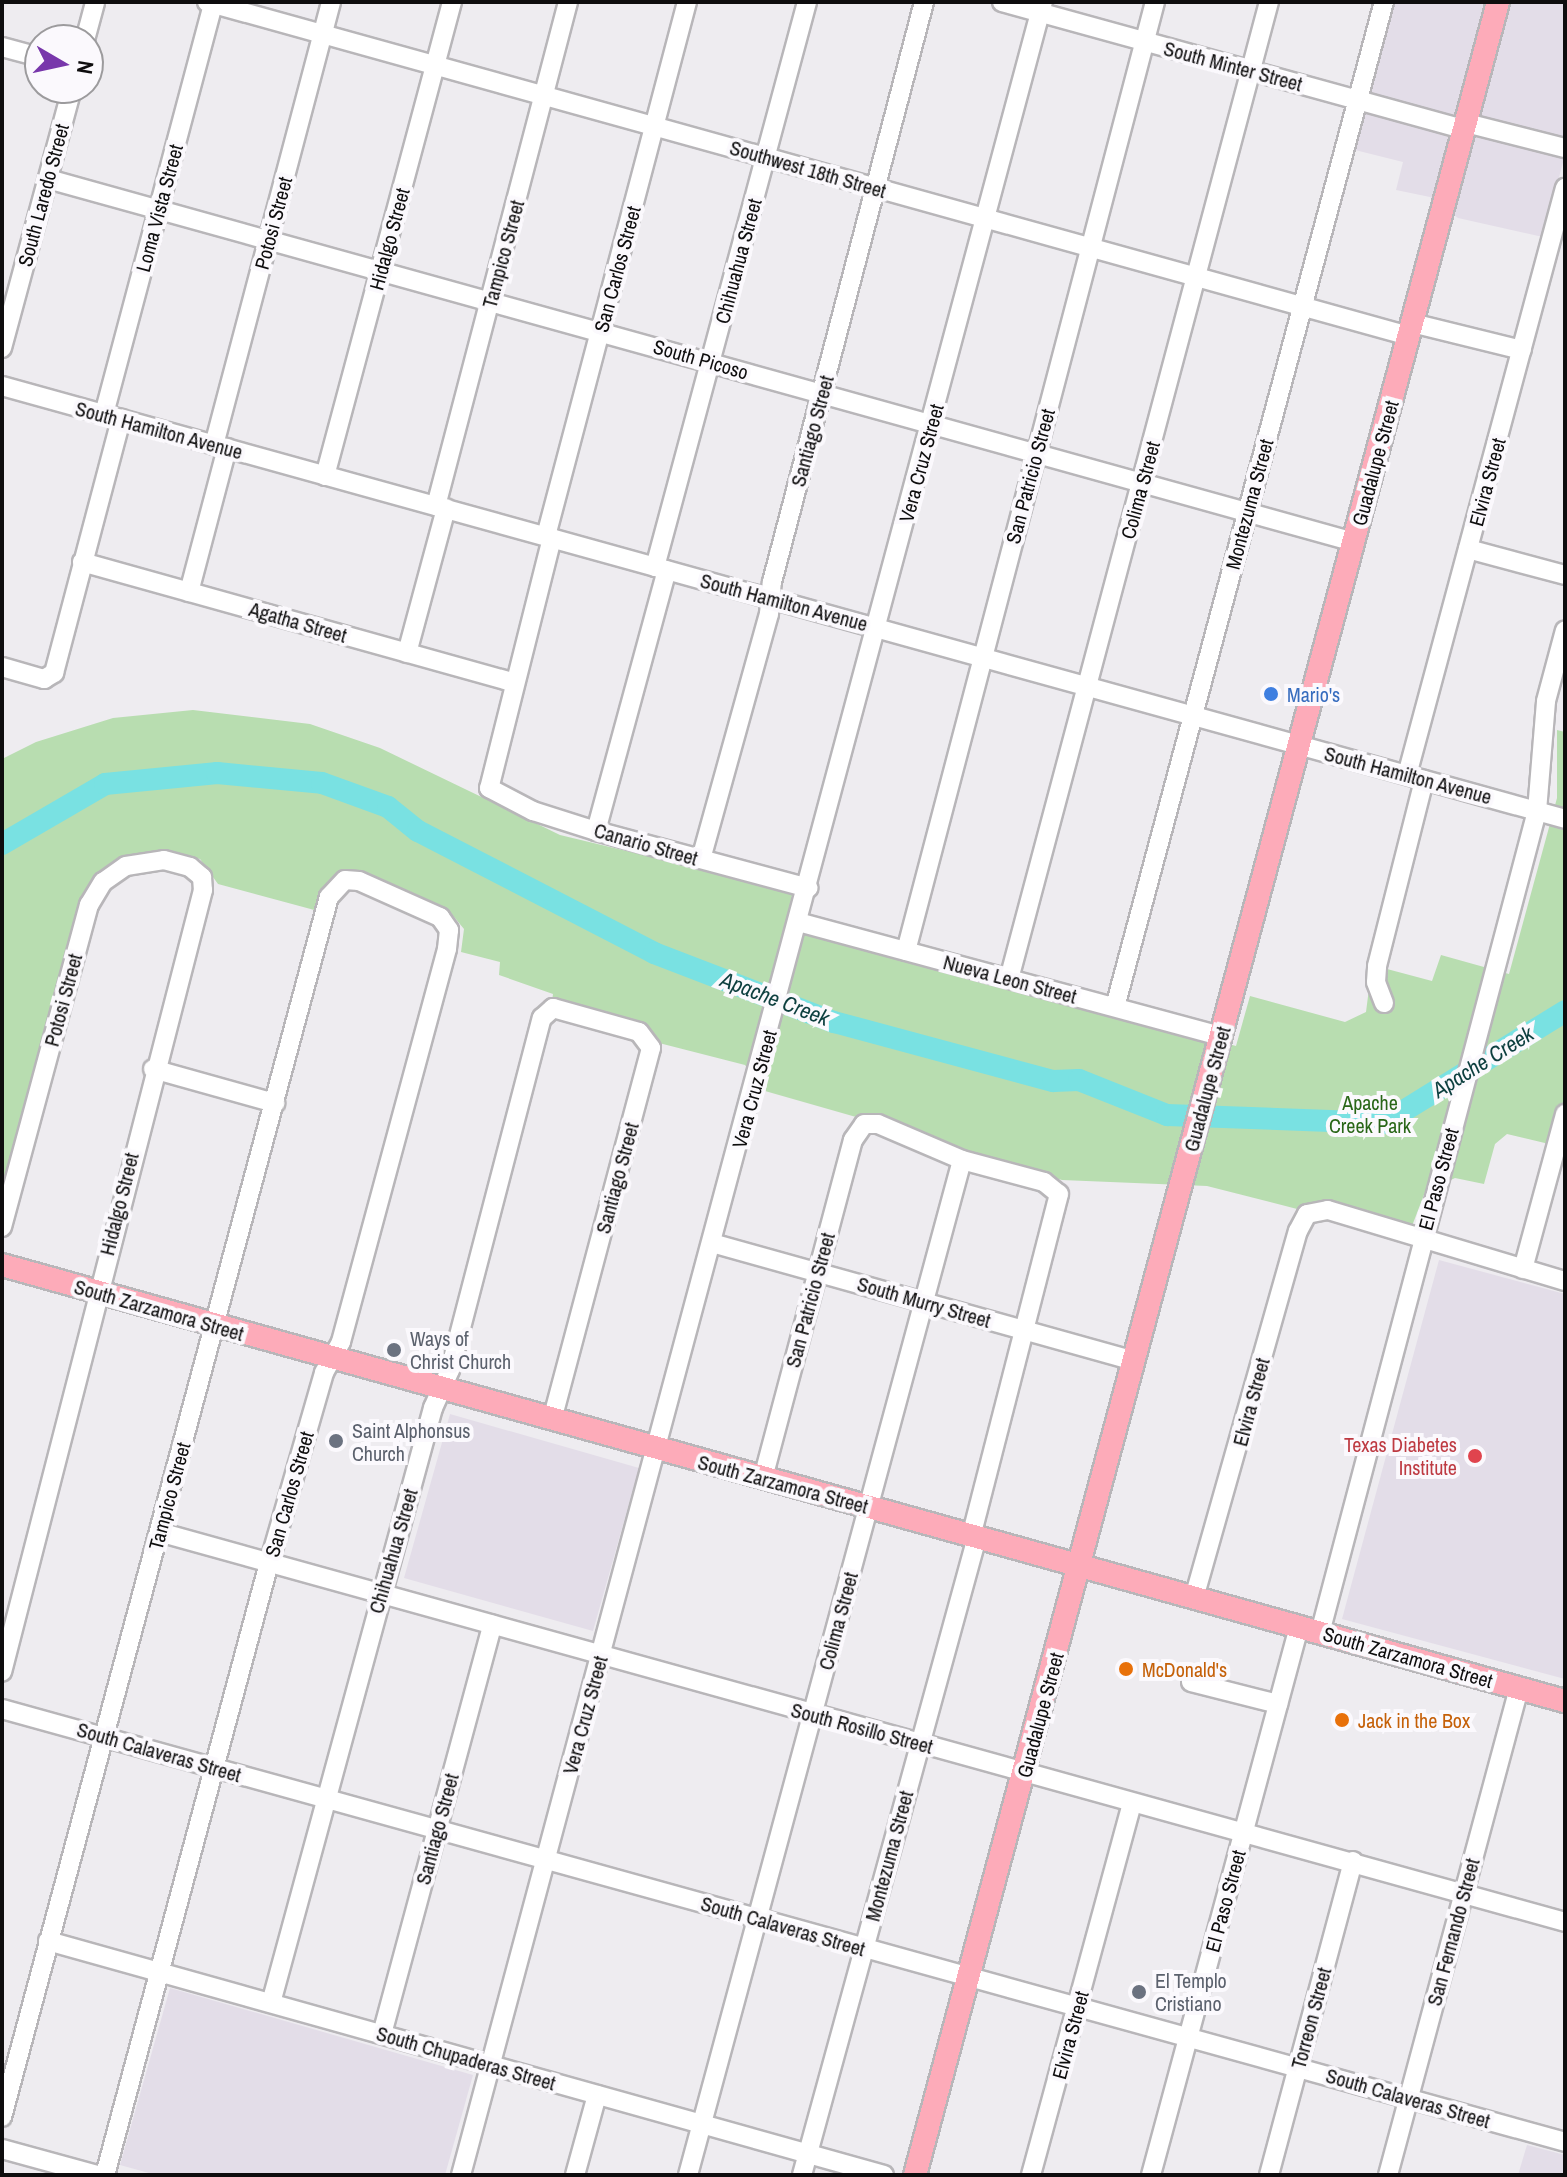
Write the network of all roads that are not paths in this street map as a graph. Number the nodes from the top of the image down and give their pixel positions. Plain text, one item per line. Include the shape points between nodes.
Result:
1 (95, 2) edge
2 (331, 2) edge
3 (452, 2) edge
4 (568, 2) edge
5 (687, 2) edge
6 (807, 2) edge
7 (924, 2) edge
8 (1002, 2) edge
9 (1155, 2) edge
10 (1269, 2) edge
11 (1384, 2) edge
12 (1498, 2) edge
13 (212, 3) edge
14 (1042, 8) edge
15 (89, 24) edge
16 (323, 34) junction
17 (1145, 42) junction
18 (2, 47) edge
19 (24, 53) edge
20 (436, 65) junction
21 (1252, 71) junction
22 (544, 95) junction
23 (1356, 99) junction
24 (68, 104) edge
25 (655, 126) junction
26 (1465, 126) junction
27 (1565, 148) edge
28 (766, 156) junction
29 (48, 179) junction
30 (876, 188) junction
31 (1565, 188) edge
32 (159, 208) junction
33 (987, 219) junction
34 (269, 239) junction
35 (1089, 247) junction
36 (380, 270) junction
37 (1195, 277) junction
38 (490, 301) junction
39 (1301, 307) junction
40 (1410, 330) junction
41 (600, 331) junction
42 (2, 348) edge
43 (1522, 350) junction
44 (711, 362) junction
45 (2, 386) edge
46 (821, 392) junction
47 (112, 417) junction
48 (932, 422) junction
49 (221, 446) junction
50 (1036, 453) junction
51 (325, 476) junction
52 (1142, 482) junction
53 (441, 507) junction
54 (1247, 512) junction
55 (549, 537) junction
56 (1354, 542) junction
57 (1468, 549) junction
58 (82, 562) junction
59 (661, 568) junction
60 (1565, 575) edge
61 (189, 592) junction
62 (771, 598) junction
63 (876, 628) junction
64 (1565, 630) edge
65 (407, 653) junction
66 (984, 657) junction
67 (2, 667) edge
68 (513, 682) junction
69 (1089, 685) junction
70 (1192, 715) junction
71 (1299, 745) junction
72 (1416, 778) junction
73 (489, 788) joint
74 (1537, 811) junction
75 (1565, 819) edge
76 (596, 831) junction
77 (701, 859) junction
78 (202, 877) joint
79 (345, 880) joint
80 (808, 888) junction
81 (798, 922) junction
82 (906, 951) junction
83 (1009, 979) junction
84 (1384, 1003) dead end
85 (1115, 1007) junction
86 (549, 1010) joint
87 (1221, 1036) junction
88 (153, 1069) junction
89 (275, 1103) junction
90 (1565, 1114) edge
91 (962, 1160) junction
92 (2, 1227) edge
93 (1422, 1238) junction
94 (712, 1243) junction
95 (2, 1265) edge
96 (1523, 1269) junction
97 (818, 1272) junction
98 (1565, 1281) edge
99 (98, 1293) junction
100 (924, 1302) junction
101 (215, 1326) junction
102 (1026, 1330) junction
103 (332, 1358) junction
104 (1135, 1361) junction
105 (441, 1389) junction
106 (552, 1420) junction
107 (657, 1449) junction
108 (763, 1478) junction
109 (868, 1507) junction
110 (159, 1532) junction
111 (974, 1536) junction
112 (269, 1563) junction
113 (1081, 1566) junction
114 (381, 1594) junction
115 (1194, 1598) junction
116 (492, 1625) junction
117 (1309, 1630) junction
118 (601, 1655) junction
119 (2, 1672) edge
120 (1191, 1682) dead end
121 (1519, 1688) junction
122 (1565, 1701) edge
123 (1278, 1704) junction
124 (2, 1709) edge
125 (813, 1715) junction
126 (103, 1736) junction
127 (919, 1744) junction
128 (214, 1767) junction
129 (1024, 1772) junction
130 (325, 1799) junction
131 (1132, 1803) junction
132 (437, 1829) junction
133 (1244, 1832) junction
134 (546, 1860) junction
135 (1353, 1861) junction
136 (1464, 1894) junction
137 (758, 1919) junction
138 (1565, 1922) edge
139 (48, 1941) junction
140 (864, 1948) junction
141 (160, 1972) junction
142 (969, 1977) junction
143 (271, 2003) junction
144 (1078, 2007) junction
145 (382, 2034) junction
146 (1188, 2037) junction
147 (491, 2064) junction
148 (1298, 2067) junction
149 (597, 2095) junction
150 (1409, 2099) junction
151 (2, 2117) edge
152 (701, 2124) junction
153 (1565, 2142) edge
154 (2, 2149) edge
155 (808, 2154) junction
156 (97, 2175) edge
157 (105, 2175) edge
158 (461, 2175) edge
159 (575, 2175) edge
160 (688, 2175) edge
161 (802, 2175) edge
162 (884, 2175) edge
163 (915, 2175) edge
164 (1031, 2175) edge
165 (1151, 2175) edge
166 (1269, 2175) edge
167 (1388, 2175) edge

1 - 15 street
2 - 16 street, Potosi Street
3 - 20 street, Hidalgo Street
4 - 22 street, Tampico Street
5 - 25 street, San Carlos Street
6 - 28 street, Chihuahua Street
7 - 30 street, Santiago Street
8 - 14 street, South Minter Street
9 - 17 street, San Patricio Street
10 - 21 street, Colima Street
11 - 23 street, Montezuma Street
12 - 26 main road, Guadalupe Street
13 - 16 street, Southwest 18th Street
13 - 32 street, Loma Vista Street
14 - 17 street, South Minter Street
14 - 33 street, Vera Cruz Street
16 - 20 street, Southwest 18th Street
16 - 34 street, Potosi Street
17 - 21 street, South Minter Street
17 - 35 street, San Patricio Street
18 - 19 street
20 - 22 street, Southwest 18th Street
20 - 36 street, Hidalgo Street
21 - 23 street, South Minter Street
21 - 37 street, Colima Street
22 - 25 street, Southwest 18th Street
22 - 38 street, Tampico Street
23 - 26 street, South Minter Street
23 - 39 street, Montezuma Street
24 - 29 street, South Laredo Street
25 - 28 street, Southwest 18th Street
25 - 41 street, San Carlos Street
26 - 27 street, South Minter Street
26 - 40 main road, Guadalupe Street
28 - 30 street, Southwest 18th Street
28 - 44 street, Chihuahua Street
29 - 32 street, South Picoso
29 - 42 street, South Laredo Street
30 - 33 street, Southwest 18th Street
30 - 46 street, Santiago Street
31 - 43 street, Elvira Street
32 - 34 street, South Picoso
32 - 47 street, Loma Vista Street
33 - 35 street, Southwest 18th Street
33 - 48 street, Vera Cruz Street
34 - 36 street, South Picoso
34 - 49 street, Potosi Street
35 - 37 street, Southwest 18th Street
35 - 50 street, San Patricio Street
36 - 38 street, South Picoso
36 - 51 street, Hidalgo Street
37 - 39 street, Southwest 18th Street
37 - 52 street, Colima Street
38 - 41 street, South Picoso
38 - 53 street, Tampico Street
39 - 40 street, Southwest 18th Street
39 - 54 street, Montezuma Street
40 - 43 street, Southwest 18th Street
40 - 56 main road, Guadalupe Street
41 - 44 street, South Picoso
41 - 55 street, San Carlos Street
43 - 57 street, Elvira Street
44 - 46 street, South Picoso
44 - 59 street, Chihuahua Street
45 - 47 street, South Hamilton Avenue
46 - 48 street, South Picoso
46 - 62 street, Santiago Street
47 - 49 street, South Hamilton Avenue
47 - 58 street, Loma Vista Street
48 - 50 street, South Picoso
48 - 63 street, Vera Cruz Street
49 - 51 street, South Hamilton Avenue
49 - 61 street, Potosi Street
50 - 52 street, South Picoso
50 - 66 street, San Patricio Street
51 - 53 street, South Hamilton Avenue
52 - 54 street, South Picoso
52 - 69 street, Colima Street
53 - 55 street, South Hamilton Avenue
53 - 65 street, Tampico Street
54 - 56 street, South Picoso
54 - 70 street, Montezuma Street
55 - 59 street, South Hamilton Avenue
55 - 68 street, San Carlos Street
56 - 71 main road, Guadalupe Street
57 - 60 street
57 - 72 street, Elvira Street
58 - 61 street, Agatha Street
58 - 67 street, Loma Vista Street via 54,673 44,679
59 - 62 street, South Hamilton Avenue
59 - 76 street, Chihuahua Street
61 - 65 street, Agatha Street
62 - 63 street, South Hamilton Avenue
62 - 77 street, Santiago Street
63 - 66 street, South Hamilton Avenue
63 - 80 street, Vera Cruz Street
64 - 74 street, El Paso Street via 1546,701
65 - 68 street, Agatha Street
66 - 69 street, South Hamilton Avenue
66 - 82 street, San Patricio Street
68 - 73 street, San Carlos Street
69 - 70 street, South Hamilton Avenue
69 - 83 street, Colima Street
70 - 71 street, South Hamilton Avenue
70 - 85 street, Montezuma Street
71 - 72 street, South Hamilton Avenue
71 - 87 main road, Guadalupe Street
72 - 74 street, South Hamilton Avenue
72 - 84 street, Elvira Street via 1377,966
73 - 76 street, Canario Street via 533,811
74 - 75 street, South Hamilton Avenue
74 - 93 street, El Paso Street
76 - 77 street, Canario Street
77 - 80 street, Canario Street
78 - 88 street, Hidalgo Street via 203,890
78 - 92 street, Potosi Street via 179,863 146,861 113,872 96,892
79 - 89 street, Tampico Street via 329,897
79 - 103 street, San Carlos Street via 429,909 445,924 449,938 341,1342
80 - 81 street, Vera Cruz Street
81 - 82 street, Nueva Leon Street
81 - 94 street, Vera Cruz Street
82 - 83 street, Nueva Leon Street
83 - 85 street, Nueva Leon Street
85 - 87 street, Nueva Leon Street
86 - 105 street, Chihuahua Street
86 - 106 street, Santiago Street via 639,1032 651,1048
87 - 104 main road, Guadalupe Street
88 - 89 street
88 - 99 street, Hidalgo Street
89 - 101 street, Tampico Street
90 - 96 street
91 - 97 street, San Patricio Street via 878,1124 863,1125 853,1140
91 - 100 street, Colima Street
91 - 102 street, Montezuma Street via 1052,1185 1060,1200
93 - 96 street
93 - 115 street, Elvira Street via 1328,1210 1314,1210 1298,1231
93 - 117 street, El Paso Street
94 - 97 street, South Murry Street
94 - 107 street, Vera Cruz Street
95 - 99 main road, South Zarzamora Street
96 - 98 street
97 - 100 street, South Murry Street
97 - 108 street, San Patricio Street
99 - 101 main road, South Zarzamora Street
99 - 119 street, Hidalgo Street
100 - 102 street, South Murry Street
100 - 109 street, Colima Street
101 - 103 main road, South Zarzamora Street
101 - 110 street, Tampico Street
102 - 104 street, South Murry Street
102 - 111 street, Montezuma Street
103 - 105 main road, South Zarzamora Street
103 - 112 street, San Carlos Street
104 - 113 main road, Guadalupe Street
105 - 106 main road, South Zarzamora Street
105 - 114 street, Chihuahua Street
106 - 107 main road, South Zarzamora Street
107 - 108 main road, South Zarzamora Street
107 - 118 street, Vera Cruz Street
108 - 109 main road, South Zarzamora Street
109 - 111 main road, South Zarzamora Street
109 - 125 street, Colima Street
110 - 112 street, South Rosillo Street
110 - 126 street, Tampico Street
111 - 113 main road, South Zarzamora Street
111 - 127 street, Montezuma Street
112 - 114 street, South Rosillo Street
112 - 128 street, San Carlos Street
113 - 115 main road, South Zarzamora Street
113 - 129 main road, Guadalupe Street
114 - 116 street, South Rosillo Street
114 - 130 street, Chihuahua Street
115 - 117 main road, South Zarzamora Street
116 - 118 street, South Rosillo Street
116 - 132 street, Santiago Street
117 - 121 main road, South Zarzamora Street
117 - 123 street, El Paso Street
118 - 125 street, South Rosillo Street
118 - 134 street, Vera Cruz Street
120 - 123 street
121 - 122 main road, South Zarzamora Street
121 - 136 street, San Fernando Street
123 - 133 street, El Paso Street
124 - 126 street, South Calaveras Street
125 - 127 street, South Rosillo Street
125 - 137 street, Colima Street
126 - 128 street, South Calaveras Street
126 - 139 street, Tampico Street
127 - 129 street, South Rosillo Street
127 - 140 street, Montezuma Street
128 - 130 street, South Calaveras Street
128 - 141 street, San Carlos Street
129 - 131 street, South Rosillo Street
129 - 142 main road, Guadalupe Street
130 - 132 street, South Calaveras Street
130 - 143 street, Chihuahua Street
131 - 133 street, South Rosillo Street
131 - 144 street, Elvira Street
132 - 134 street, South Calaveras Street
132 - 145 street, Santiago Street
133 - 135 street, South Rosillo Street
133 - 146 street, El Paso Street
134 - 137 street, South Calaveras Street
134 - 147 street, Vera Cruz Street
135 - 136 street, South Rosillo Street
135 - 148 street, Torreon Street
136 - 138 street, South Rosillo Street
136 - 150 street, San Fernando Street
137 - 140 street, South Calaveras Street
137 - 152 street, Colima Street
139 - 141 street, South Chupaderas Street
139 - 151 street, Tampico Street
140 - 142 street, South Calaveras Street
140 - 155 street, Montezuma Street
141 - 143 street, South Chupaderas Street
141 - 157 street, San Carlos Street
142 - 144 street, South Calaveras Street
142 - 163 main road, Guadalupe Street
143 - 145 street, South Chupaderas Street
144 - 146 street, South Calaveras Street
144 - 164 street, Elvira Street
145 - 147 street, South Chupaderas Street
146 - 148 street, South Calaveras Street
146 - 165 street, El Paso Street
147 - 149 street, South Chupaderas Street
147 - 158 street, Vera Cruz Street
148 - 150 street, South Calaveras Street
148 - 166 street, Torreon Street
149 - 152 street, South Chupaderas Street
149 - 159 street
150 - 153 street, South Calaveras Street
150 - 167 street, San Fernando Street
152 - 155 street, South Chupaderas Street
152 - 160 street, Colima Street
154 - 156 street
155 - 161 street, Montezuma Street
155 - 162 street, South Chupaderas Street

